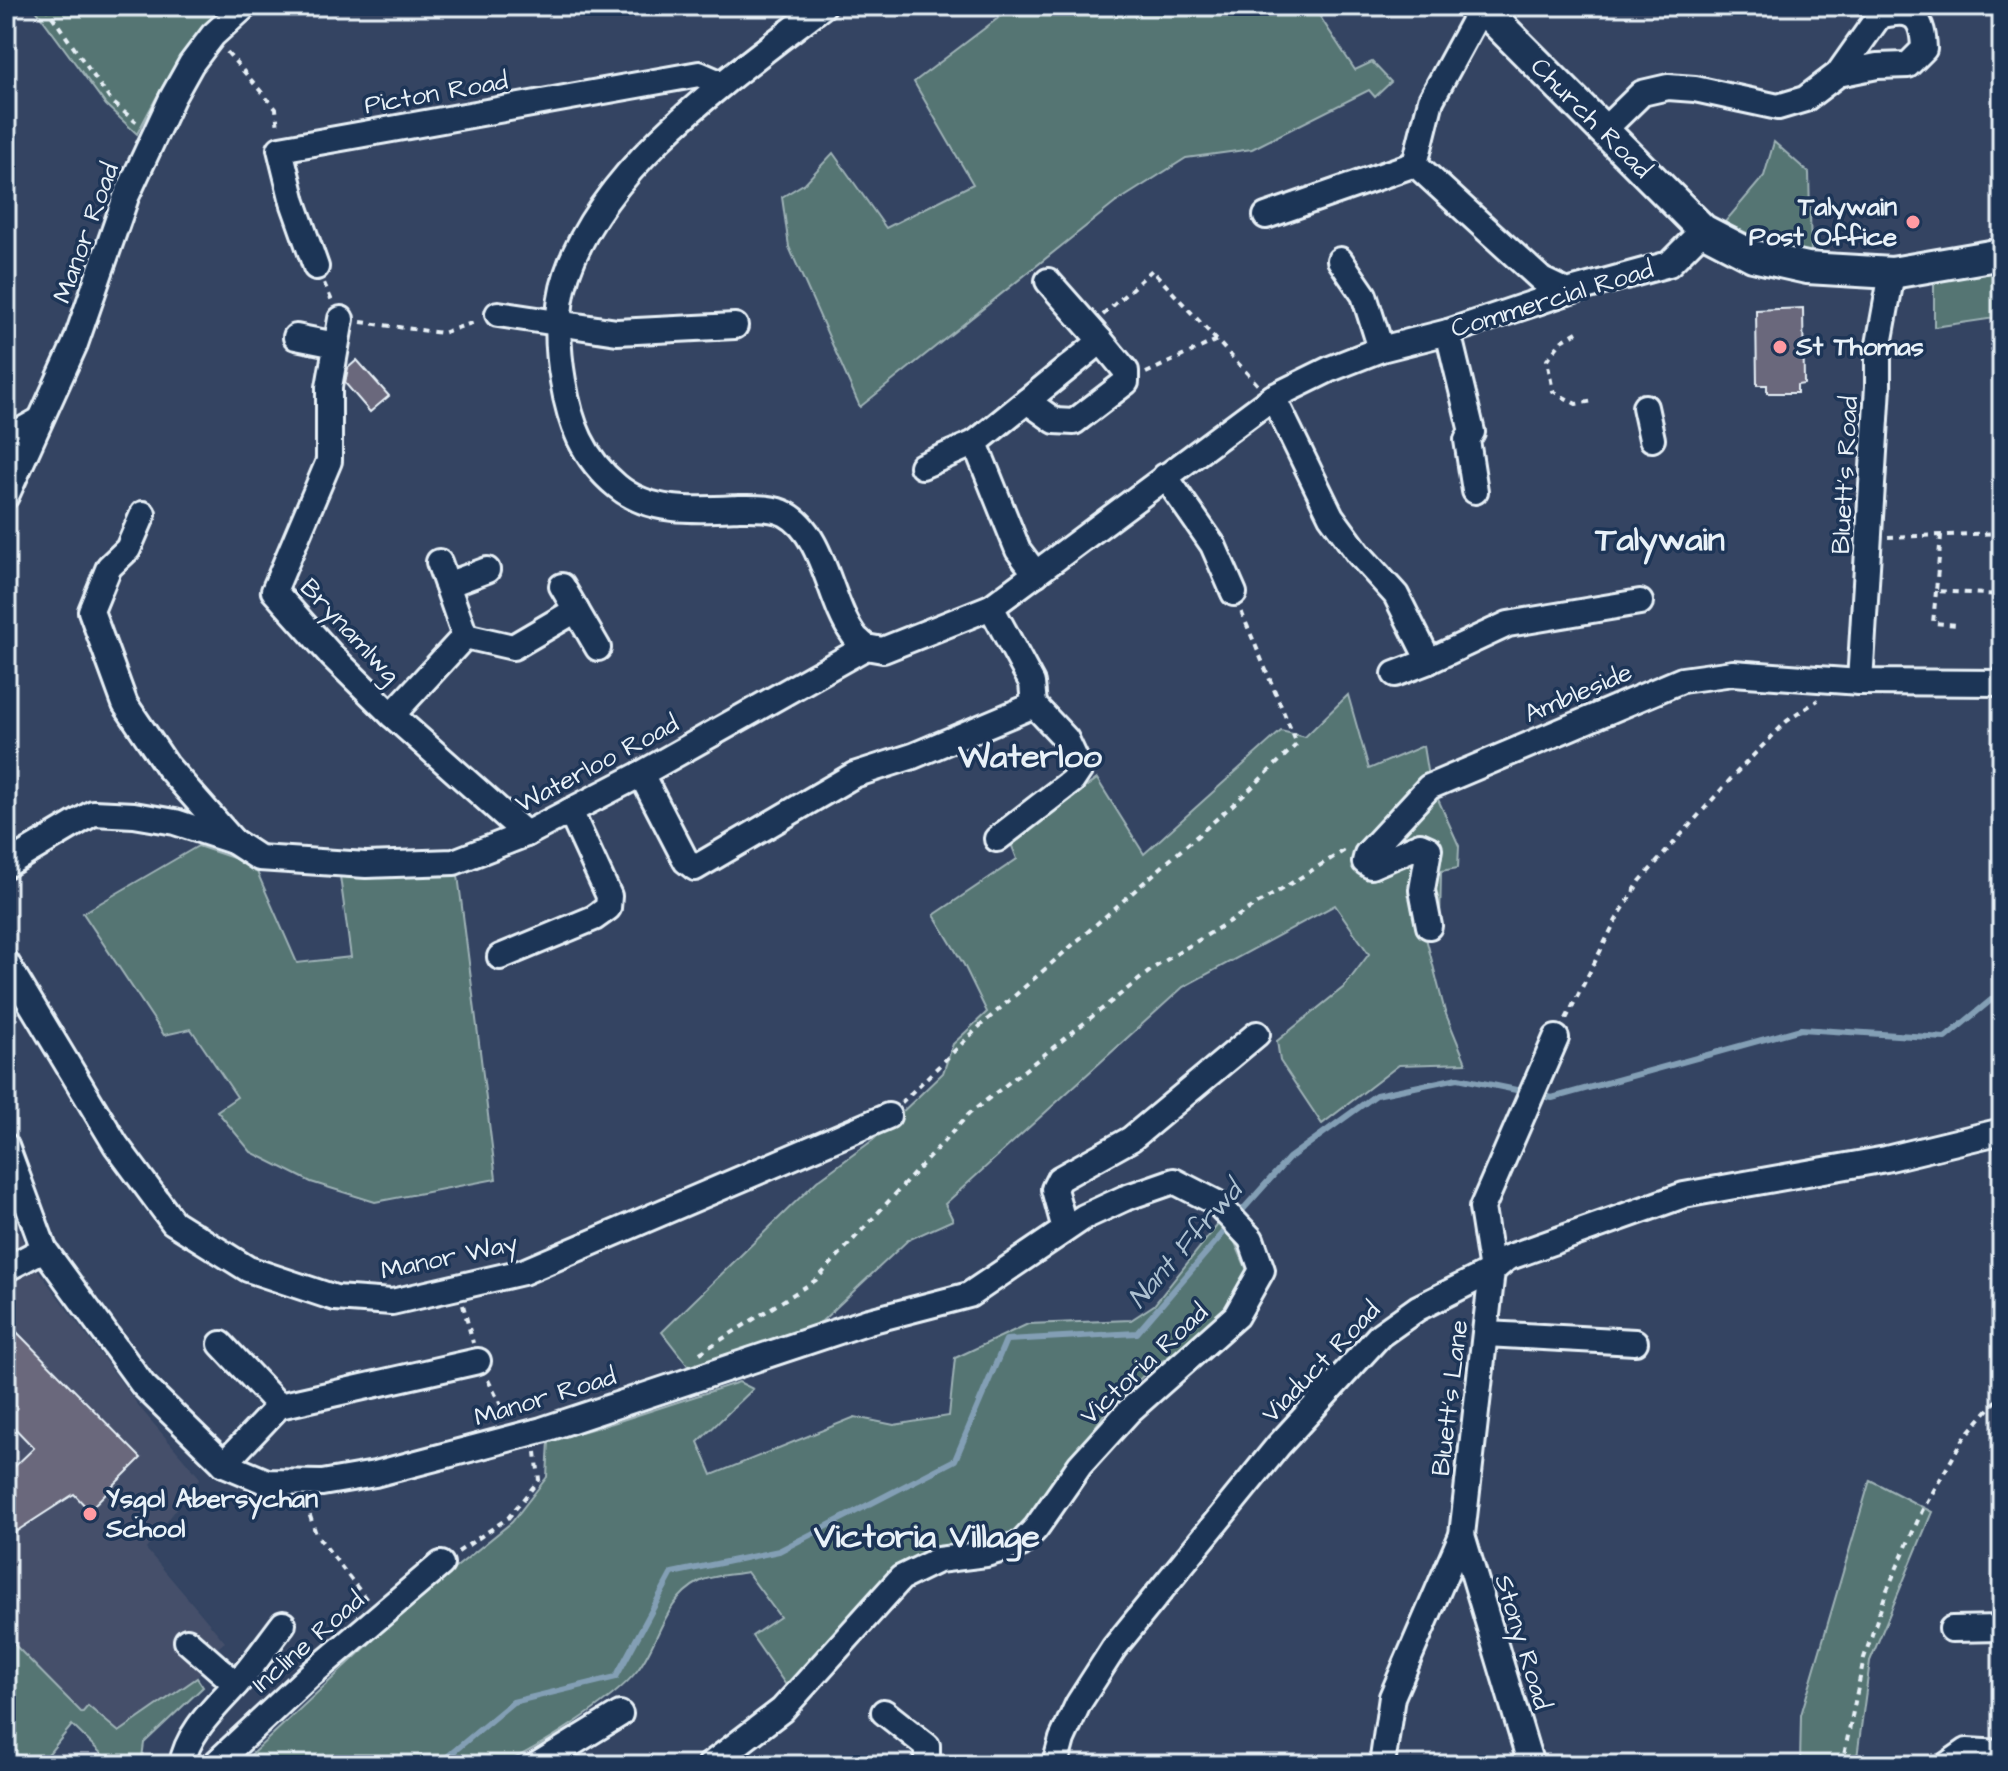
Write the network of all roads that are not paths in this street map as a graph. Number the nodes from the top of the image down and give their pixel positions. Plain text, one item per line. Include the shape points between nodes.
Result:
1 (245, 6) edge
2 (823, 6) edge
3 (1481, 7) edge
4 (1838, 74) dead end
5 (722, 84) junction
6 (1604, 130) junction
7 (1415, 164) junction
8 (1266, 216) dead end
9 (1703, 230) junction
10 (2002, 254) edge
11 (1340, 260) dead end
12 (316, 267) road end
13 (1892, 273) junction
14 (1048, 281) dead end
15 (1567, 292) junction
16 (498, 314) road end
17 (341, 319) road end
18 (558, 325) junction
19 (735, 326) dead end
20 (1448, 332) junction
21 (1095, 334) junction
22 (296, 337) dead end
23 (336, 345) junction
24 (1381, 349) junction
25 (1273, 397) junction
26 (1027, 401) junction
27 (1645, 407) dead end
28 (40, 420) junction
29 (6, 439) edge
30 (1652, 439) dead end
31 (975, 443) junction
32 (922, 466) dead end
33 (1165, 476) junction
34 (1475, 491) dead end
35 (6, 496) edge
36 (143, 514) dead end
37 (487, 570) dead end
38 (1036, 574) junction
39 (562, 586) dead end
40 (1234, 593) road end
41 (1640, 602) dead end
42 (991, 607) junction
43 (576, 610) junction
44 (465, 636) junction
45 (866, 647) junction
46 (598, 648) dead end
47 (1429, 661) junction
48 (1395, 674) dead end
49 (1860, 682) junction
50 (2002, 683) edge
51 (1034, 705) junction
52 (392, 715) junction
53 (641, 774) junction
54 (570, 811) junction
55 (526, 834) junction
56 (997, 839) dead end
57 (233, 841) junction
58 (6, 865) edge
59 (1429, 926) dead end
60 (500, 957) dead end
61 (6, 962) edge
62 (1257, 1034) dead end
63 (1556, 1038) road end
64 (888, 1116) road end
65 (2002, 1131) edge
66 (6, 1146) edge
67 (1224, 1211) joint
68 (1065, 1229) junction
69 (44, 1249) junction
70 (6, 1269) edge
71 (1492, 1271) junction
72 (1486, 1334) junction
73 (1635, 1342) dead end
74 (221, 1344) dead end
75 (478, 1361) dead end
76 (279, 1406) junction
77 (224, 1464) junction
78 (1462, 1535) junction
79 (441, 1564) road end
80 (283, 1624) dead end
81 (2002, 1628) edge
82 (1952, 1629) dead end
83 (187, 1641) dead end
84 (236, 1684) junction
85 (884, 1712) dead end
86 (620, 1714) dead end
87 (2002, 1753) edge
88 (182, 1765) edge
89 (214, 1765) edge
90 (537, 1765) edge
91 (710, 1765) edge
92 (927, 1765) edge
93 (1055, 1765) edge
94 (1382, 1765) edge
95 (1531, 1765) edge
96 (1947, 1765) edge

1 - 28 street, Manor Road via 191,64 155,135 126,197 75,344
2 - 5 street
3 - 6 main road, Church Road
3 - 7 street via 1431,100
4 - 6 street via 1805,99 1778,107 1695,89 1668,87 1642,93
5 - 12 street, Picton Road via 699,74 280,149
5 - 18 street via 653,144 594,217 567,274
6 - 9 main road, Church Road
7 - 8 street
7 - 15 street via 1542,280
9 - 13 main road via 1753,256 1807,268
9 - 15 street, Commercial Road via 1669,264
10 - 13 main road
11 - 24 street via 1364,295
13 - 49 street, Bluett's Road via 1878,350
14 - 21 street
15 - 20 street, Commercial Road
16 - 18 street
17 - 23 street, Brynamlwg
18 - 19 street via 617,332
18 - 45 street via 568,412 587,455 618,488 653,505 695,510 760,507 786,514 807,533 852,633
20 - 24 street, Commercial Road
20 - 34 street via 1472,432 1467,440
21 - 26 street
21 - 26 street via 1126,371 1126,382 1074,422 1055,421
22 - 23 street
23 - 52 street, Brynamlwg via 329,387 329,461 274,591
24 - 25 street, Commercial Road
25 - 33 street, Commercial Road
25 - 47 street via 1331,516 1396,595
26 - 31 street
27 - 30 street
28 - 29 street
28 - 35 street, Manor Road
31 - 32 street
31 - 38 street via 1018,550
33 - 38 street, Waterloo Road
33 - 40 street via 1213,545
36 - 57 street via 128,549 109,567 91,611 125,704 167,766
37 - 44 street via 443,574
38 - 42 street, Waterloo Road
39 - 43 street
41 - 47 street via 1508,624
42 - 45 street, Waterloo Road via 883,650
42 - 51 street via 1032,683
43 - 44 street via 513,647
43 - 46 street
44 - 52 street
45 - 53 street, Waterloo Road
47 - 48 street
49 - 50 street, Ambleside
49 - 59 street, Ambleside via 1733,673 1682,680 1429,787 1365,862 1371,866 1420,845 1429,849 1422,890
51 - 53 street via 854,775 695,868 686,861
51 - 56 street via 1066,739 1080,769 1072,781
52 - 55 street, Brynamlwg
53 - 54 street, Waterloo Road
54 - 55 street, Waterloo Road
54 - 60 street via 609,896 608,908
55 - 57 street, Waterloo Road via 454,862 366,865 259,858
57 - 58 street, Waterloo Road via 175,822 93,813
61 - 64 street, Manor Way via 116,1145 173,1222 248,1269 335,1298 392,1302 523,1272
62 - 68 street via 1131,1139 1059,1179 1054,1189
63 - 71 street, Bluett's Lane via 1482,1208
65 - 71 street, Viaduct Road via 1886,1159 1684,1195 1507,1258
66 - 69 street, Manor Road
67 - 68 street, Manor Road via 1174,1181 1125,1198
67 - 91 street, Victoria Road via 1251,1239 1262,1270 1236,1316 1129,1411 1021,1544 938,1560 901,1578 782,1710
68 - 77 street, Manor Road via 969,1295 869,1321 533,1432 322,1483 267,1482
69 - 70 street
69 - 77 street, Manor Road via 143,1385
71 - 72 street, Bluett's Lane
71 - 93 street, Viaduct Road via 1418,1308 1380,1335 1278,1446 1114,1648 1078,1704
72 - 73 street
72 - 78 street, Bluett's Lane
74 - 76 street
75 - 76 street
76 - 77 street
78 - 94 street, Bluett's Lane via 1392,1697
78 - 95 street, Stony Road
79 - 89 street, Incline Road
80 - 84 street
81 - 82 street
83 - 84 street
84 - 88 street via 209,1712 183,1754
85 - 92 street via 927,1746
86 - 90 street
87 - 96 street via 1967,1751

